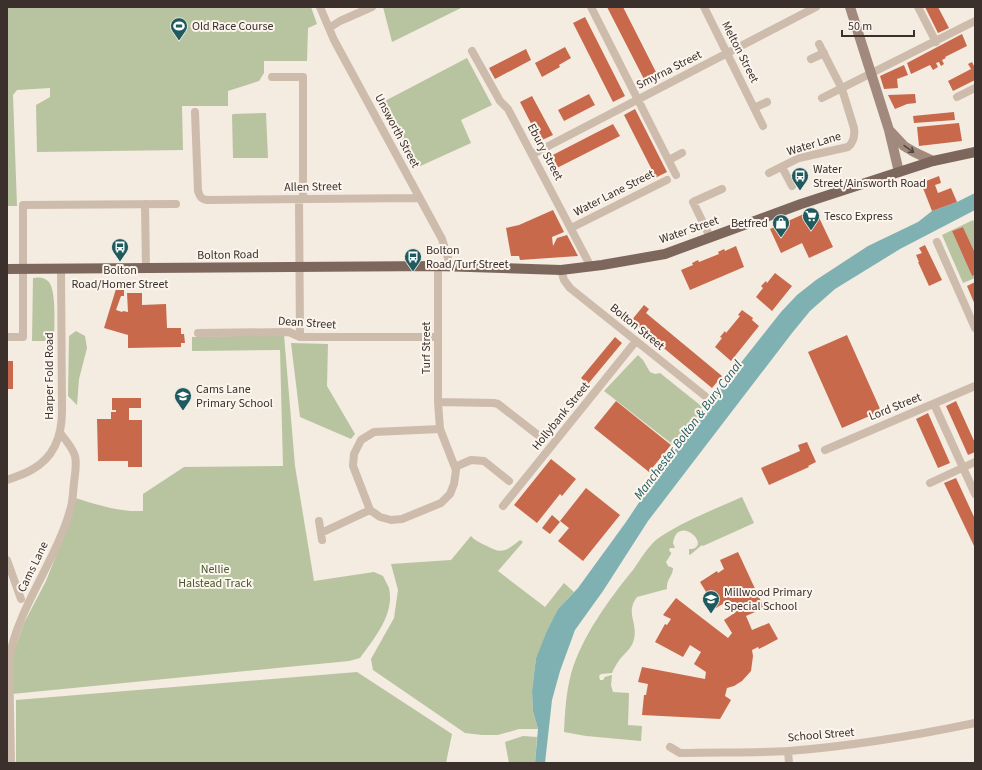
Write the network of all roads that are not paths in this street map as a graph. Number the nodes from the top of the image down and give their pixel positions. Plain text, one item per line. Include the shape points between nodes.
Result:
1 (320, 7) edge
2 (372, 7) edge
3 (591, 7) edge
4 (704, 7) edge
5 (816, 7) edge
6 (850, 7) edge
7 (918, 7) edge
8 (975, 21) edge
9 (328, 28) junction
10 (936, 42) junction
11 (819, 44) dead end
12 (472, 51) dead end
13 (727, 53) junction
14 (824, 53) junction
15 (811, 59) dead end
16 (871, 74) junction
17 (272, 77) dead end
18 (975, 88) edge
19 (842, 89) junction
20 (957, 97) dead end
21 (822, 98) dead end
22 (638, 99) junction
23 (767, 102) dead end
24 (754, 108) junction
25 (192, 118) dead end
26 (763, 126) dead end
27 (889, 130) junction
28 (975, 152) edge
29 (682, 153) dead end
30 (533, 154) junction
31 (669, 160) junction
32 (933, 161) junction
33 (782, 167) junction
34 (899, 172) junction
35 (769, 173) dead end
36 (676, 175) dead end
37 (667, 180) dead end
38 (792, 186) dead end
39 (722, 189) dead end
40 (419, 198) junction
41 (301, 199) junction
42 (145, 204) junction
43 (176, 204) dead end
44 (571, 228) junction
45 (710, 237) junction
46 (937, 242) dead end
47 (438, 266) junction
48 (300, 267) junction
49 (449, 267) junction
50 (591, 267) junction
51 (7, 269) edge
52 (24, 269) junction
53 (61, 269) junction
54 (146, 269) junction
55 (562, 270) junction
56 (975, 328) edge
57 (198, 333) dead end
58 (7, 337) edge
59 (300, 337) junction
60 (438, 337) junction
61 (636, 341) junction
62 (975, 386) edge
63 (705, 396) dead end
64 (438, 402) junction
65 (934, 404) junction
66 (440, 429) junction
67 (60, 433) junction
68 (543, 439) dead end
69 (825, 450) dead end
70 (975, 462) edge
71 (455, 467) junction
72 (963, 468) junction
73 (7, 480) edge
74 (509, 481) dead end
75 (930, 483) dead end
76 (975, 494) edge
77 (503, 506) dead end
78 (370, 510) junction
79 (319, 522) dead end
80 (7, 560) edge
81 (22, 599) dead end
82 (975, 723) edge
83 (670, 747) dead end
84 (788, 751) junction
85 (11, 763) edge
86 (789, 763) edge

1 - 9 street, Unsworth Street
2 - 9 street
3 - 22 street
4 - 13 street, Melton Street
5 - 13 street, Smyrna Street
6 - 16 main road
7 - 10 street
8 - 10 street
9 - 40 street, Unsworth Street
10 - 16 street
11 - 14 street, Water Lane
12 - 30 street, Ebury Street
13 - 22 street, Smyrna Street
13 - 24 street, Melton Street
14 - 15 street
14 - 19 street, Water Lane
16 - 19 street
16 - 27 main road
17 - 41 street via 303,77
18 - 20 street
19 - 21 street
19 - 33 street, Water Lane via 854,128 855,135 851,145 799,158
22 - 30 street, Smyrna Street
22 - 31 street
23 - 24 street
24 - 26 street, Melton Street
25 - 41 street, Allen Street via 198,191 202,199
27 -> 32 main road via 904,146
27 - 34 main road
28 - 32 main road, Water Street
29 - 31 street
30 - 44 street, Ebury Street
31 - 36 street
32 - 34 main road, Water Street
33 - 35 street, Water Lane
33 - 38 street, Water Lane
34 - 45 main road, Water Street
37 - 44 street, Water Lane Street
39 - 45 street via 694,202
40 - 41 street, Allen Street
40 - 49 street, Unsworth Street via 442,239
41 - 48 street
42 - 43 street
42 - 52 street via 23,205
42 - 54 street
44 - 50 street, Ebury Street
45 - 50 main road, Water Street via 665,254
46 - 56 street
47 - 48 main road, Bolton Road
47 - 49 main road, Bolton Road
47 - 60 street, Turf Street
48 - 54 main road, Bolton Road
48 - 59 street
49 - 55 main road, Water Street
50 - 55 main road, Water Street
51 - 52 main road, Bolton Road
52 - 53 main road, Bolton Road
52 - 58 street via 24,337
53 - 54 main road, Bolton Road
53 - 67 street, Harper Fold Road
55 - 61 street, Bolton Street via 564,280 570,288
57 - 59 street, Dean Street via 289,332
59 - 60 street, Dean Street
60 - 64 street, Turf Street
61 - 63 street, Bolton Street
61 - 77 street, Hollybank Street
62 - 65 street, Lord Street
64 - 66 street, Turf Street
64 - 68 street via 494,402
65 - 69 street, Lord Street
65 - 72 street
66 - 71 street
66 - 78 street via 374,432 361,440 354,454 353,466
67 - 73 street, Harper Fold Road via 51,454 43,463
67 - 85 street, Cams Lane via 72,448 76,458 71,506 59,540 26,608 11,647
70 - 72 street
71 - 74 street via 471,460 484,461
71 - 78 street via 454,484 450,494 441,503 396,520 380,517
72 - 75 street
72 - 76 street
78 - 79 street via 321,537
80 - 81 street via 19,581
82 - 84 street, School Street via 881,741
83 - 84 street, School Street via 680,753
84 - 86 street

